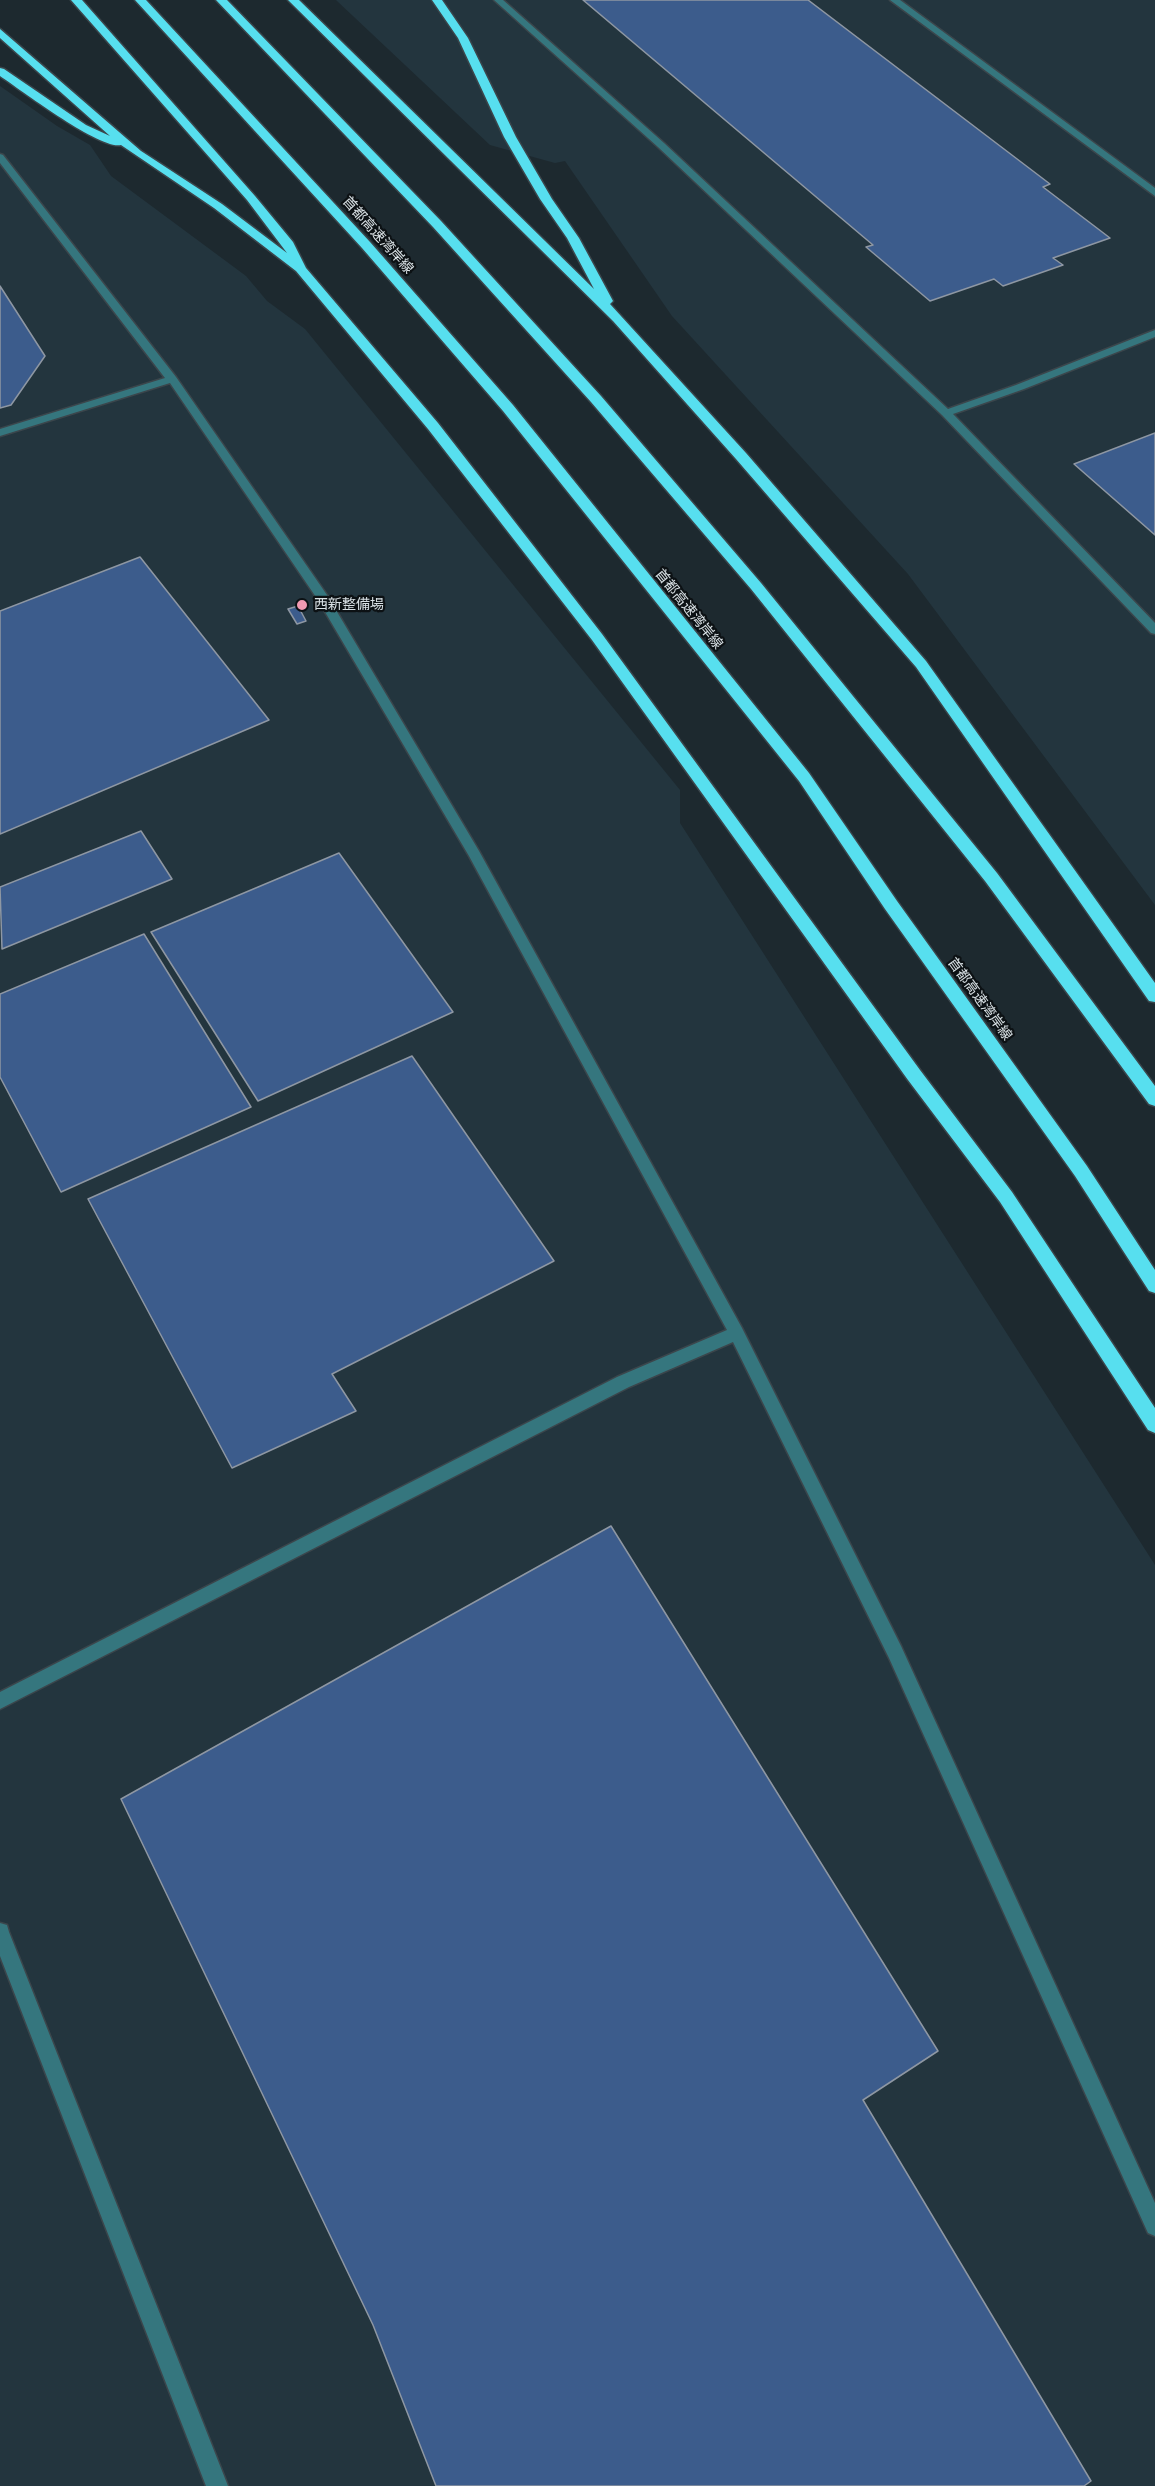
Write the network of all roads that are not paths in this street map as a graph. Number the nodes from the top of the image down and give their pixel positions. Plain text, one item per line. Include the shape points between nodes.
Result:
1 (76, 0) edge
2 (140, 0) edge
3 (221, 0) edge
4 (293, 0) edge
5 (437, 0) edge
6 (498, 0) edge
7 (894, 0) edge
8 (0, 32) edge
9 (0, 71) edge
10 (137, 153) junction
11 (0, 156) edge
12 (1155, 193) edge
13 (301, 269) junction
14 (617, 318) junction
15 (1155, 333) edge
16 (172, 379) junction
17 (946, 413) junction
18 (0, 433) edge
19 (1155, 630) edge
20 (1155, 996) edge
21 (1155, 1099) edge
22 (1155, 1285) edge
23 (737, 1333) junction
24 (1155, 1424) edge
25 (0, 1701) edge
26 (0, 1932) edge
27 (1155, 2226) edge
28 (217, 2486) edge

1 - 13 highway via 251,198 289,245
2 - 22 highway, 首都高速湾岸線 via 366,245 508,408 804,777 1082,1171
3 - 21 highway via 436,224 596,399 748,577 991,877
4 - 14 highway
5 - 14 highway via 463,38 510,137
6 - 17 street via 661,145
7 - 12 street
8 - 10 highway
9 - 10 highway via 82,127
10 - 13 highway via 218,206
11 - 16 street
13 - 24 highway via 433,426 597,637 1006,1197
14 - 20 highway via 921,664
15 - 17 street
16 - 18 street
16 - 23 street via 323,598 474,854
17 - 19 street
23 - 25 street via 623,1382
23 - 27 street via 895,1652
26 - 28 street

